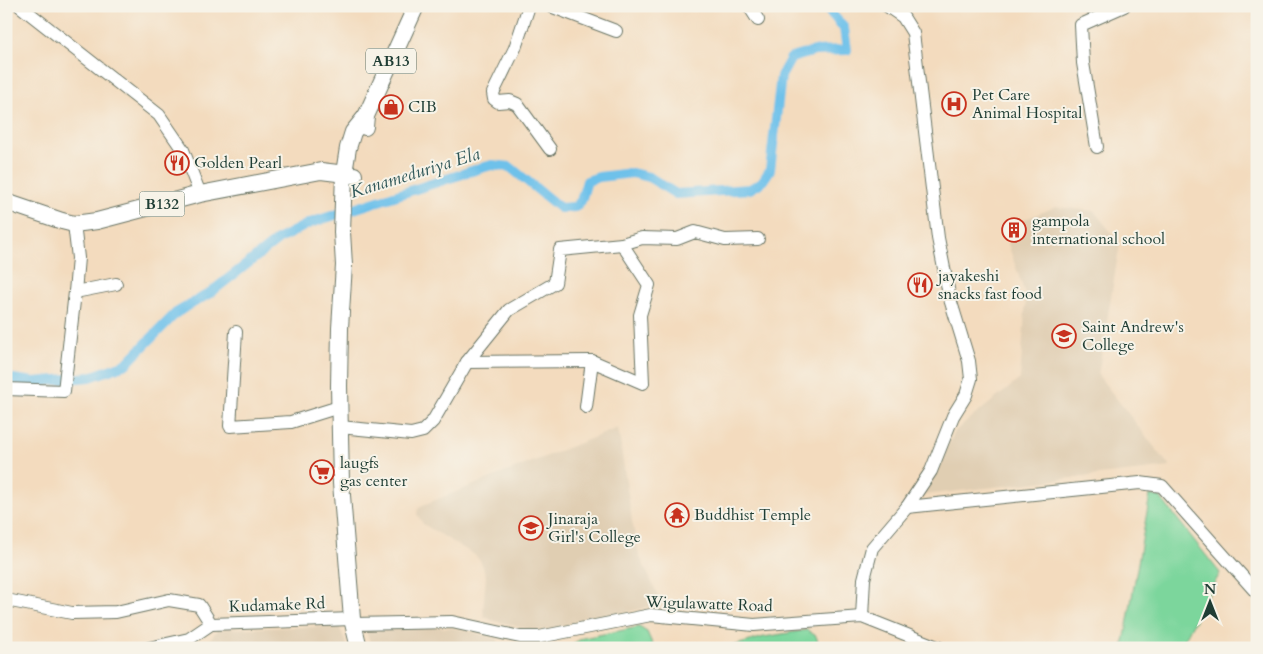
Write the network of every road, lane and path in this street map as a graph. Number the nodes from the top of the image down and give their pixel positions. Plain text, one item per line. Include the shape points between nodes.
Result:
1 (20, 6) edge
2 (416, 6) edge
3 (529, 6) edge
4 (550, 6) edge
5 (749, 6) edge
6 (888, 6) edge
7 (1124, 6) edge
8 (758, 20) dead end
9 (616, 30) dead end
10 (1097, 147) dead end
11 (550, 149) dead end
12 (349, 175) junction
13 (200, 194) junction
14 (6, 202) edge
15 (74, 224) junction
16 (758, 239) dead end
17 (622, 244) junction
18 (116, 284) dead end
19 (74, 292) junction
20 (236, 332) dead end
21 (592, 361) junction
22 (467, 362) junction
23 (6, 389) edge
24 (339, 407) junction
25 (586, 407) dead end
26 (340, 427) junction
27 (907, 507) junction
28 (1257, 593) edge
29 (6, 600) edge
30 (862, 617) junction
31 (353, 622) junction
32 (211, 624) junction
33 (915, 642) edge
34 (149, 648) edge
35 (359, 648) edge
36 (940, 648) edge

1 - 13 street via 159,115 182,150
2 - 12 main road, AB13 via 366,116 353,132
3 - 11 street via 493,92 494,99 517,104
4 - 9 street
5 - 8 street
6 - 27 street via 903,17 913,33 938,238 971,378 930,471
7 - 10 street via 1081,24 1083,63
12 - 13 main road, B132 via 332,163 321,171
12 - 24 main road, AB13
13 - 15 main road, B132 via 98,221
14 - 15 main road, B132
15 - 19 street via 78,258
16 - 17 street via 725,240 695,232 677,239 642,238
17 - 21 street via 649,285 640,315 643,383
17 - 22 street via 560,250 555,283 509,310
18 - 19 street
19 - 23 street via 64,391
20 - 24 street via 230,426 291,422
21 - 22 street
21 - 25 street
22 - 26 street via 433,421 423,431 411,434
24 - 26 main road, AB13
26 - 31 main road, AB13 via 341,483
27 - 28 street via 1140,483 1162,486
27 - 30 street via 872,548 864,579
29 - 32 street, Kudamake Rd via 72,613 116,612 169,600 199,605
30 - 31 street, Wigulawatte Road via 754,625 651,615 539,637 520,637 452,622
30 - 33 street, Wigulawatte Road
31 - 32 street, Kudamake Rd
31 - 35 main road, AB13
32 - 34 street via 189,638
33 - 36 street, Wigulawatte Road

